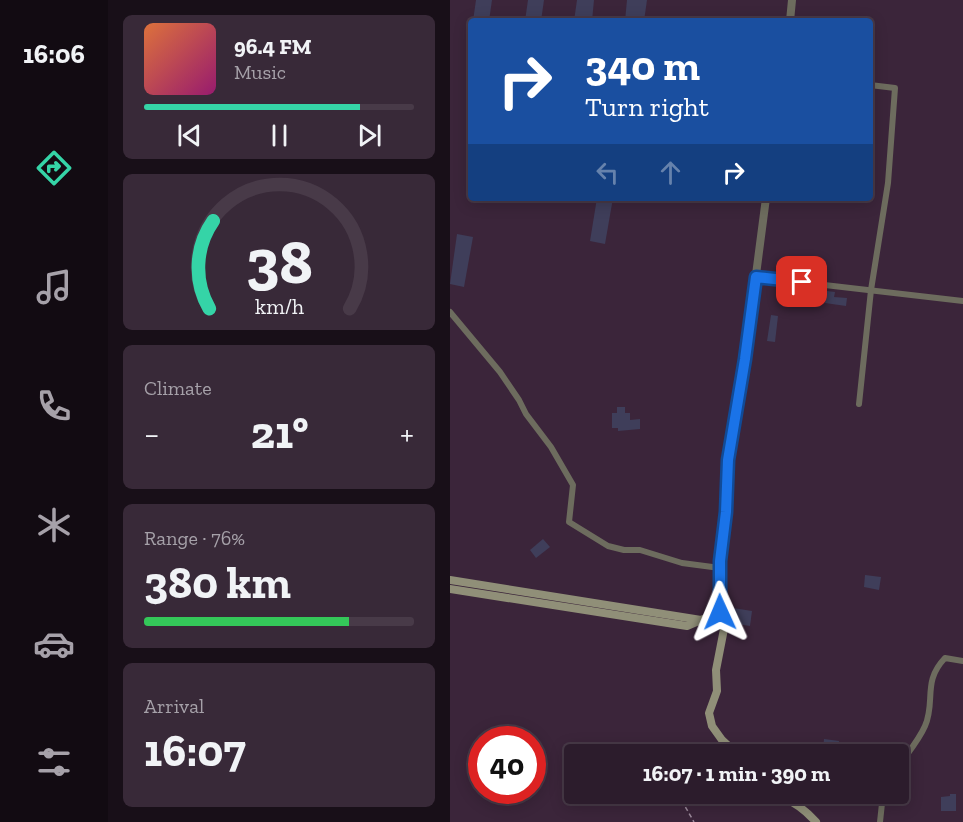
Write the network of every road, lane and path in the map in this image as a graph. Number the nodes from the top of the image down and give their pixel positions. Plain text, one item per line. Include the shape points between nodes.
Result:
1 (792, 0) edge
2 (790, 18) edge
3 (873, 85) edge
4 (766, 201) edge
5 (756, 277) junction
6 (871, 290) junction
7 (963, 301) edge
8 (450, 312) edge
9 (859, 404) dead end
10 (720, 568) junction
11 (450, 580) edge
12 (450, 589) edge
13 (720, 612) junction
14 (702, 620) junction
15 (963, 661) edge
16 (726, 744) edge
17 (909, 750) edge
18 (684, 804) edge
19 (792, 804) edge
20 (881, 804) edge
21 (694, 822) edge
22 (816, 822) edge
23 (880, 822) edge

1 - 2 street
3 - 6 street via 895,88 888,183
4 - 5 street
5 - 6 street
5 - 10 street via 728,460
6 - 7 street
6 - 9 street
8 - 10 street via 500,372 573,485 569,522 608,546
10 - 13 street
11 - 14 main road
12 - 14 main road via 687,626
13 - 14 main road
13 - 16 main road via 724,629 716,670 717,691 709,712 712,726
15 - 17 street via 945,658 936,667 925,726
18 - 21 path
19 - 22 main road
20 - 23 street

